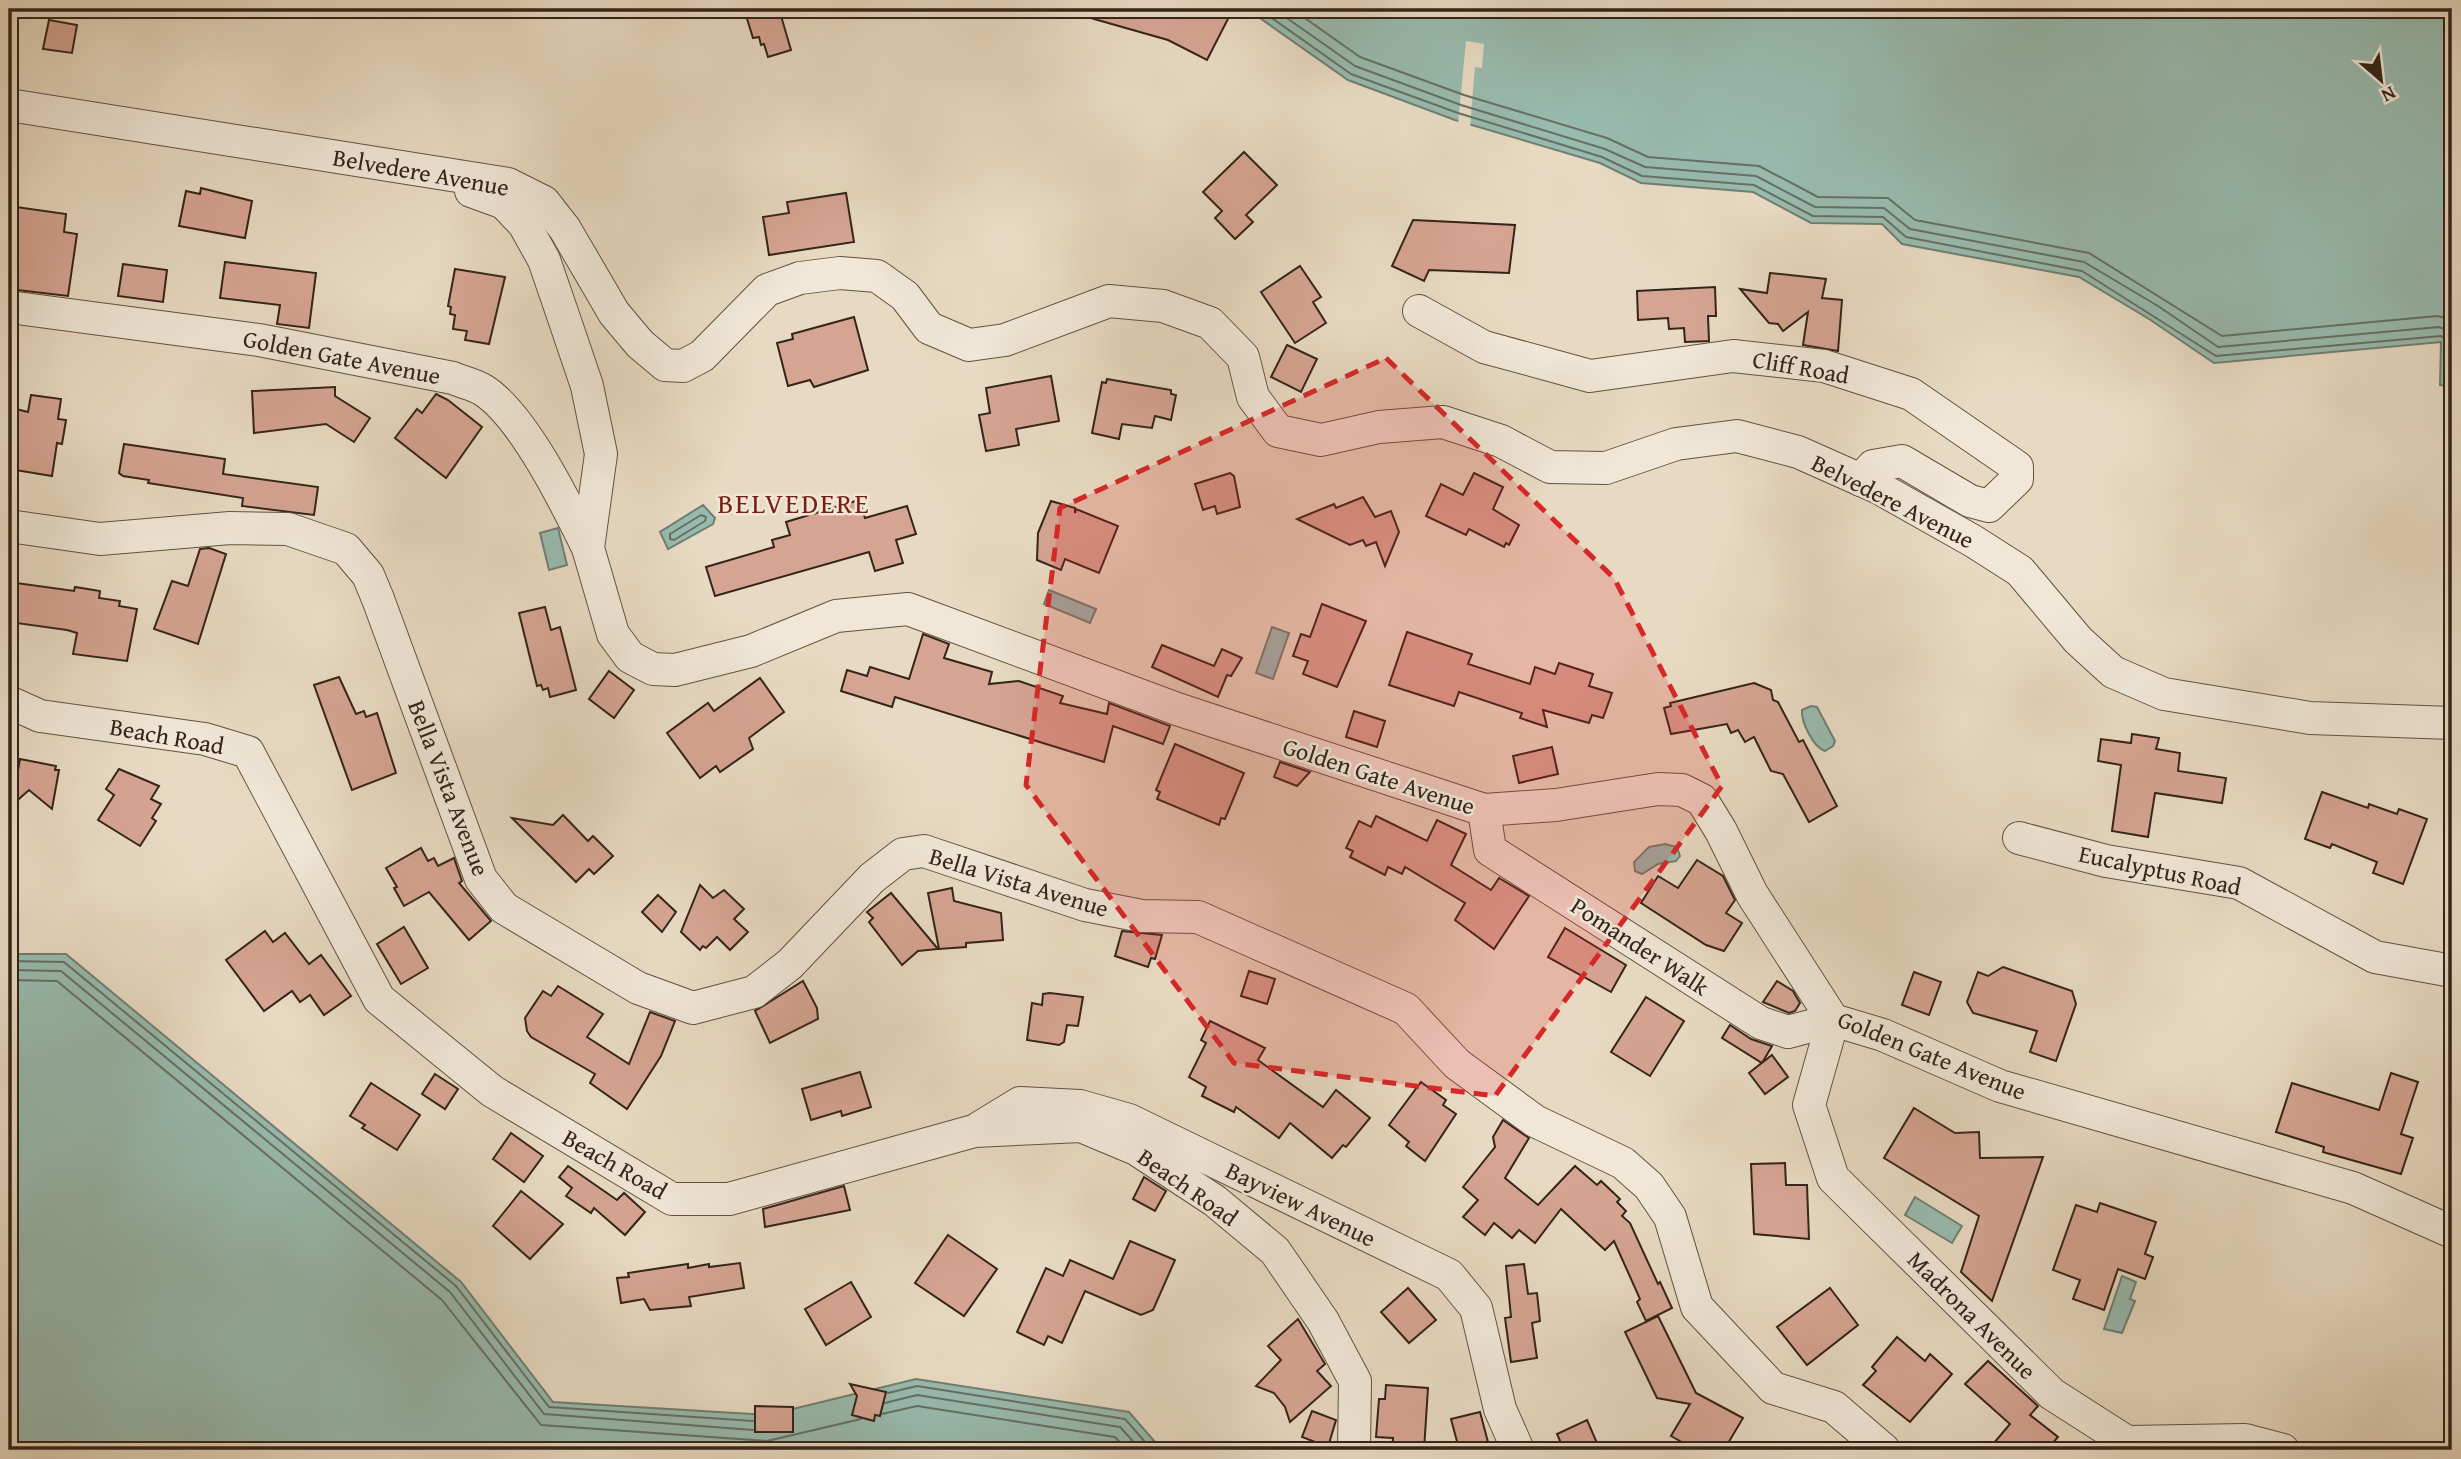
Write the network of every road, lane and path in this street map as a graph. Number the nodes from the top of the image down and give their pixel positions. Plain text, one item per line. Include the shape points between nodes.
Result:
1 (9, 105) edge
2 (393, 165) junction
3 (9, 307) edge
4 (1419, 311) dead end
5 (1861, 480) junction
6 (9, 526) edge
7 (588, 548) junction
8 (9, 702) edge
9 (2452, 723) edge
10 (1484, 810) junction
11 (2019, 838) dead end
12 (2452, 971) edge
13 (1833, 1020) junction
14 (974, 1131) junction
15 (2452, 1233) edge
16 (2174, 1447) edge
17 (1353, 1450) edge
18 (1518, 1450) edge
19 (1884, 1450) edge
20 (2283, 1450) edge

1 - 2 street, Belvedere Avenue
2 - 5 street, Belvedere Avenue via 508,184 544,202 614,313 640,344 666,365 683,366 702,356 767,290 800,278 840,273 877,276 905,296 929,328 969,345 1004,340 1109,301 1163,306 1210,323 1242,357 1253,397 1278,431 1321,440 1379,427 1443,422 1501,440 1550,467 1605,468 1676,444 1737,436 1798,452
2 - 7 street, Golden Gate Avenue via 504,203 524,224 544,260 587,386 601,454
3 - 7 street, Golden Gate Avenue via 260,340 453,378 483,390 511,416 559,488
4 - 5 street, Cliff Road via 1484,346 1590,376 1733,356 1824,366 1911,394 2017,467 2017,479 1989,506 1970,501 1902,461 1873,466
5 - 9 street, Belvedere Avenue via 2020,571 2078,640 2113,672 2164,694 2310,718
6 - 19 street, Bella Vista Avenue via 100,539 230,528 288,529 346,549 368,575 378,598 481,879 504,908 638,988 693,1008 754,992 790,964 872,878 903,855 924,851 1085,905 1142,916 1198,917 1406,1009 1457,1064 1524,1112 1623,1163 1649,1186 1670,1217 1698,1307 1773,1388 1834,1407
7 - 10 street, Golden Gate Avenue via 613,634 630,657 653,669 675,670 751,651 836,616 908,609 1189,713
8 - 14 street, Beach Road via 40,716 205,739 248,752 379,999 492,1091 671,1199 729,1199
10 - 13 street, Pomander Walk via 1490,850 1761,1023 1788,1032
10 - 13 street, Golden Gate Avenue via 1556,805 1658,789 1682,790 1702,800 1752,894
11 - 12 street, Eucalyptus Road via 2106,861 2239,883 2375,957
13 - 15 street, Golden Gate Avenue via 1883,1035 2000,1086 2353,1188
13 - 16 street, Madrona Avenue via 1809,1105 1833,1178 2052,1394 2127,1442
14 - 17 street, Beach Road via 1081,1126 1136,1149 1215,1201 1275,1251 1323,1321 1355,1381
14 - 18 street, Bayview Avenue via 1020,1103 1080,1106 1129,1120 1449,1275 1476,1308 1500,1409
16 - 20 street, Madrona Avenue via 2245,1440

